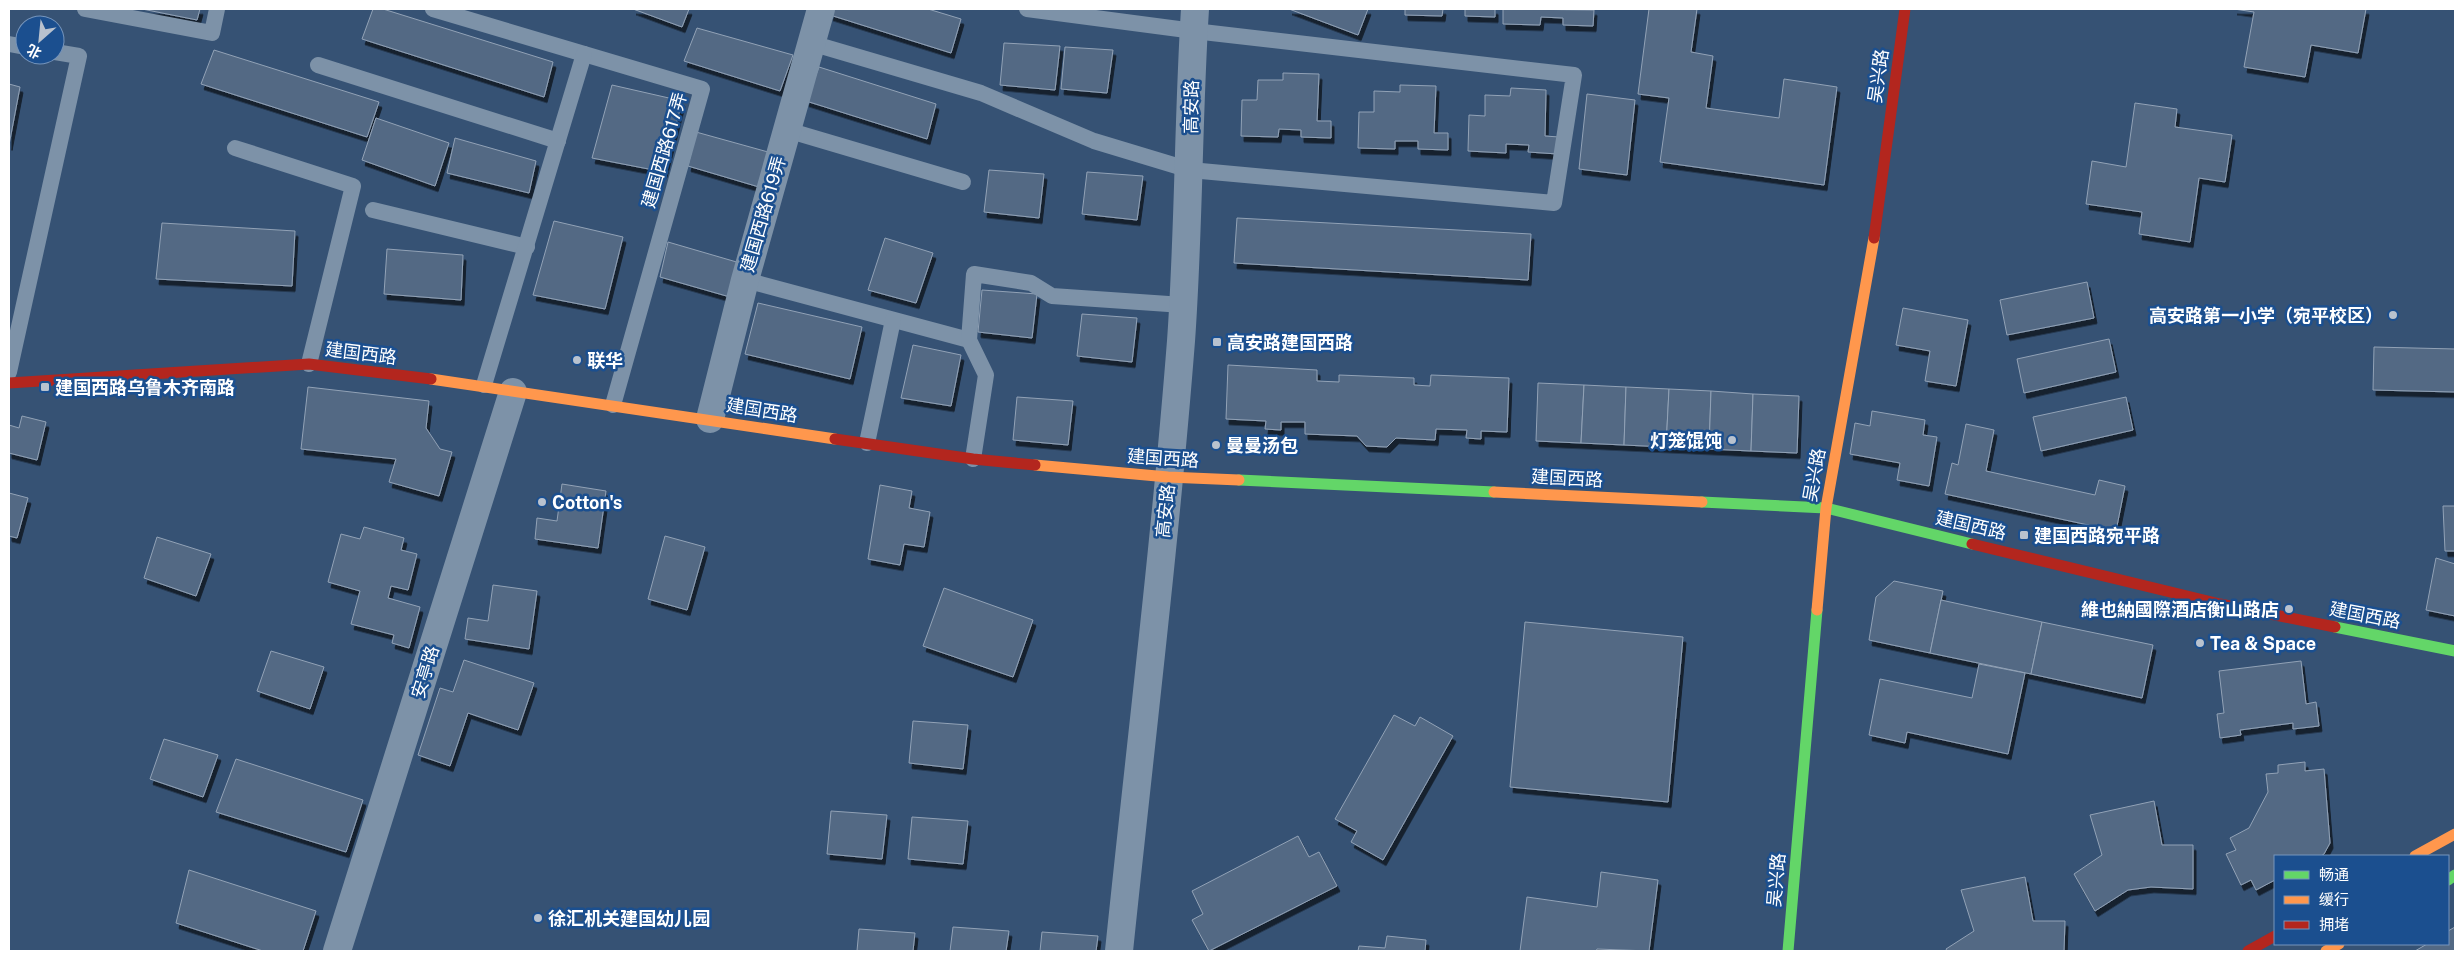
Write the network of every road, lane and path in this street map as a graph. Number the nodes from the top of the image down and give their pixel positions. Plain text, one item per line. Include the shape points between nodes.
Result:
1 (85, 9) edge
2 (217, 9) edge
3 (433, 9) edge
4 (821, 9) edge
5 (1027, 9) edge
6 (1905, 9) edge
7 (1195, 20) edge
8 (812, 43) junction
9 (65, 54) edge
10 (584, 54) junction
11 (318, 65) dead end
12 (787, 130) junction
13 (558, 141) junction
14 (236, 148) dead end
15 (1190, 170) junction
16 (963, 182) dead end
17 (373, 210) dead end
18 (526, 246) junction
19 (745, 280) junction
20 (1183, 305) junction
21 (893, 320) junction
22 (969, 340) junction
23 (309, 364) junction
24 (9, 372) edge
25 (9, 383) edge
26 (484, 385) junction
27 (513, 392) junction
28 (614, 405) junction
29 (710, 420) junction
30 (867, 443) junction
31 (973, 459) junction
32 (1168, 477) junction
33 (1826, 508) junction
34 (2455, 651) edge
35 (2455, 834) edge
36 (2418, 855) edge
37 (2274, 937) edge
38 (2337, 945) edge
39 (337, 951) edge
40 (1119, 951) edge
41 (1788, 951) edge
42 (2248, 951) edge
43 (2326, 951) edge

1 - 2 lane via 212,33
3 - 10 lane, 建国西路617弄
4 - 8 street, 建国西路619弄
5 - 7 lane
6 - 33 street, 吴兴路 via 1876,226
7 - 15 street, 高安路 via 1189,97
7 - 15 lane via 1574,75 1554,203
8 - 12 street, 建国西路619弄
8 - 15 lane via 981,93 1094,140
9 - 24 lane via 78,56
10 - 13 lane
10 - 28 lane, 建国西路617弄 via 702,89
11 - 13 lane
12 - 16 lane
12 - 19 street, 建国西路619弄
13 - 18 lane
14 - 23 lane via 353,186
15 - 20 street, 高安路
17 - 18 lane
18 - 26 lane
19 - 21 lane
19 - 29 street, 建国西路619弄
20 - 22 lane via 1052,296 1031,283 974,274
20 - 32 street, 高安路
21 - 22 lane
21 - 30 lane
22 - 31 lane via 986,375
23 - 25 street, 建国西路
23 - 26 street, 建国西路
26 - 27 street, 建国西路
27 - 28 street, 建国西路
27 - 39 street, 安亭路
28 - 29 street, 建国西路
29 - 30 street, 建国西路
30 - 31 street, 建国西路
31 - 32 street, 建国西路
32 - 33 street, 建国西路
32 - 40 street, 高安路
33 - 34 street, 建国西路 via 2220,604
33 - 41 street, 吴兴路
35 - 36 street
37 - 42 street
38 - 43 street

